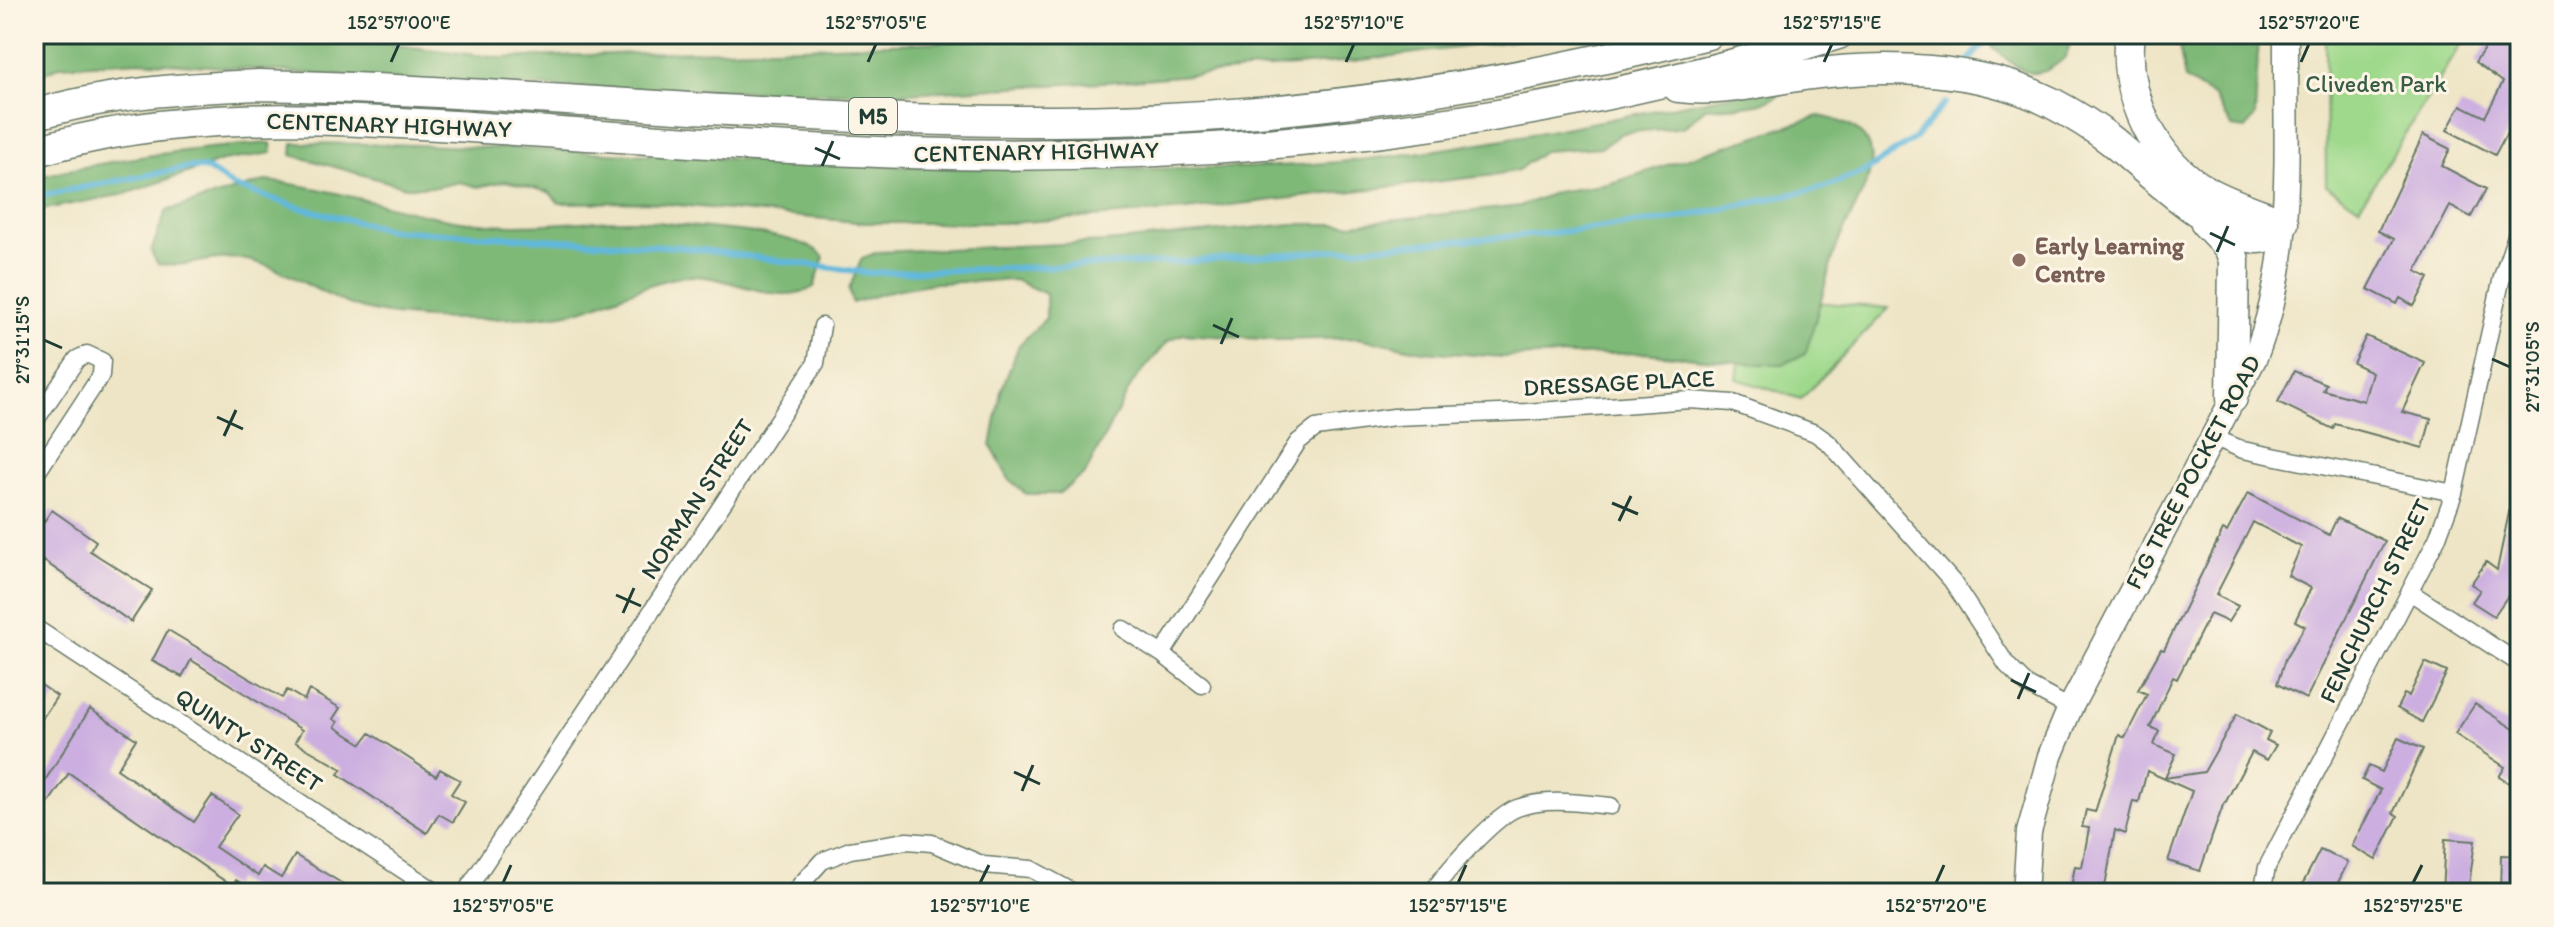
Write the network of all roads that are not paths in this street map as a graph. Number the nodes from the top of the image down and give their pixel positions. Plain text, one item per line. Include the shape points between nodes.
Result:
1 (1708, 34) edge
2 (1838, 34) edge
3 (2130, 34) edge
4 (2286, 34) edge
5 (1656, 84) junction
6 (34, 115) edge
7 (34, 152) edge
8 (2180, 199) junction
9 (2283, 223) junction
10 (2520, 224) edge
11 (822, 326) dead end
12 (2232, 398) junction
13 (34, 423) edge
14 (2213, 437) junction
15 (34, 477) edge
16 (2454, 493) junction
17 (2410, 592) junction
18 (34, 627) edge
19 (1123, 629) dead end
20 (1162, 654) junction
21 (2520, 664) edge
22 (1202, 685) dead end
23 (2070, 708) junction
24 (1611, 806) dead end
25 (438, 893) edge
26 (465, 893) edge
27 (793, 893) edge
28 (1075, 893) edge
29 (1432, 893) edge
30 (2025, 893) edge
31 (2262, 893) edge

1 - 6 highway, CENTENARY HIGHWAY / M5 via 1474,84 1200,117 942,119 259,85 151,92
2 - 5 highway, CENTENARY HIGHWAY / M5
3 - 9 highway via 2131,85 2146,126 2171,162 2209,193
4 - 9 main road, FIG TREE POCKET ROAD
5 - 7 highway, CENTENARY HIGHWAY / M5 via 1379,133 1143,152 909,153 390,122 255,119 122,130
5 - 8 highway via 1708,91 1809,74 1893,70 1981,81 2028,92 2066,111 2109,139
8 - 9 highway via 2252,237 2266,237
8 - 12 highway via 2223,240 2234,260
9 - 12 main road, FIG TREE POCKET ROAD via 2272,310
10 - 16 street, FENCHURCH STREET via 2502,277
11 - 26 street, NORMAN STREET via 816,363
12 - 14 main road, FIG TREE POCKET ROAD
13 - 15 street via 77,359 87,354 102,361 101,375
14 - 16 street via 2243,450
14 - 23 main road, FIG TREE POCKET ROAD
16 - 17 street, FENCHURCH STREET
17 - 21 street
17 - 31 street, FENCHURCH STREET via 2267,867
18 - 25 street, QUINTY STREET
19 - 20 street
20 - 22 street
20 - 23 street, DRESSAGE PLACE via 1298,442 1316,428 1394,417 1723,401 1815,433 1829,443 1952,581 2007,665 2027,685
23 - 30 main road, FIG TREE POCKET ROAD via 2029,832
24 - 29 street via 1558,801 1515,809 1477,841
27 - 28 street via 822,861 850,850 907,841 932,843 984,865 1031,869

